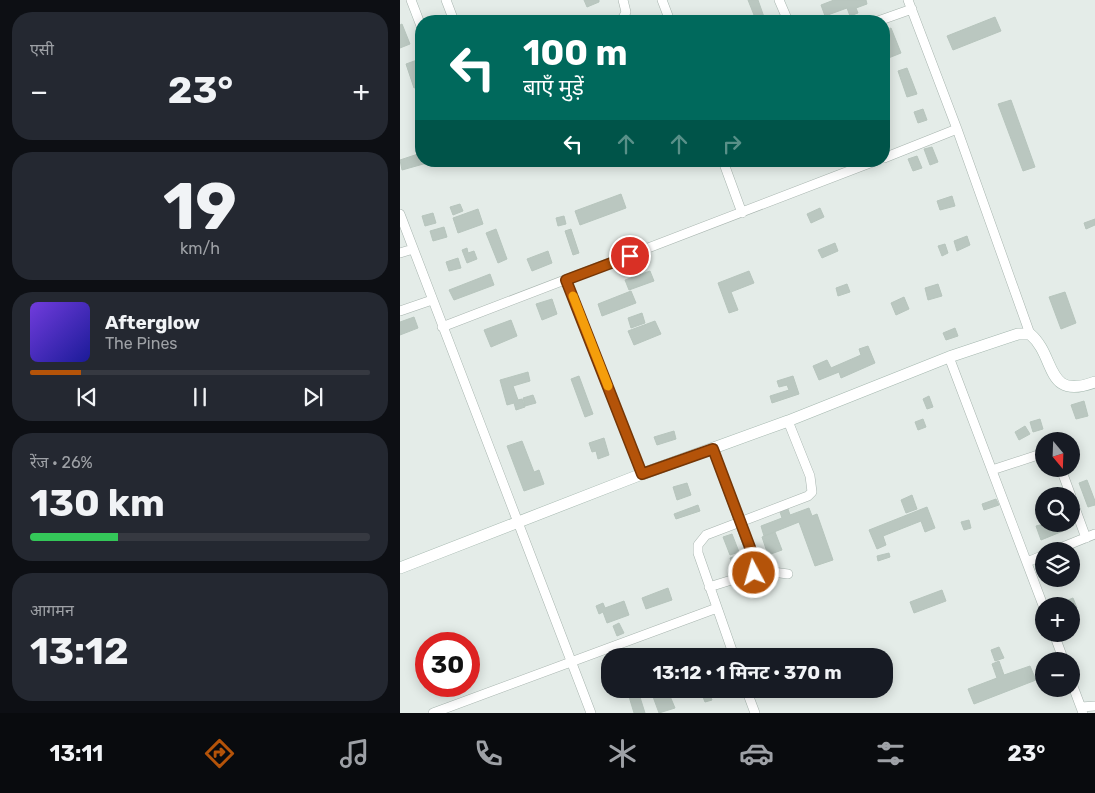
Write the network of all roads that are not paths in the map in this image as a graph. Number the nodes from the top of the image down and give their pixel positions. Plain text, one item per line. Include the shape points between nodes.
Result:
1 (411, 0) edge
2 (446, 0) edge
3 (623, 0) edge
4 (662, 0) edge
5 (779, 0) edge
6 (910, 4) edge
7 (417, 15) edge
8 (452, 15) edge
9 (625, 15) edge
10 (668, 15) edge
11 (785, 15) edge
12 (889, 15) edge
13 (957, 129) junction
14 (890, 156) edge
15 (725, 167) edge
16 (852, 167) edge
17 (742, 213) junction
18 (400, 214) edge
19 (412, 248) junction
20 (400, 253) edge
21 (566, 280) junction
22 (432, 300) junction
23 (400, 311) edge
24 (442, 327) junction
25 (1030, 334) junction
26 (949, 356) junction
27 (1095, 382) edge
28 (788, 421) junction
29 (713, 449) junction
30 (1035, 456) edge
31 (992, 470) junction
32 (642, 474) junction
33 (1080, 514) edge
34 (740, 521) junction
35 (517, 524) junction
36 (1091, 536) edge
37 (1076, 542) edge
38 (1035, 559) edge
39 (1027, 562) junction
40 (400, 568) edge
41 (757, 570) junction
42 (788, 574) dead end
43 (709, 587) junction
44 (1040, 597) edge
45 (717, 608) junction
46 (731, 648) edge
47 (571, 661) junction
48 (1077, 697) edge
49 (749, 698) edge
50 (1095, 706) edge
51 (1082, 710) edge
52 (433, 713) edge
53 (591, 713) edge
54 (755, 713) edge

1 - 7 street
2 - 8 street
3 - 9 street
4 - 10 street
5 - 11 street
6 - 12 street
6 - 13 street
13 - 14 street
13 - 25 street
15 - 17 street
16 - 17 street
17 - 21 street
18 - 19 street
19 - 20 street
19 - 22 street
21 - 24 street
21 - 32 street
22 - 23 street
22 - 24 street
24 - 35 street
25 - 26 street via 1018,334
25 - 27 street via 1037,339 1060,383 1076,388
26 - 28 street
26 - 31 street
28 - 29 street
28 - 34 street via 810,476 812,492
29 - 32 street
29 - 34 street
30 - 31 street
31 - 39 street
32 - 35 street
33 - 36 street
34 - 41 street
34 - 43 street via 706,535 698,545
35 - 40 street
35 - 47 street
36 - 37 street
38 - 39 street
39 - 44 street
41 - 42 street
41 - 43 street
43 - 45 street
45 - 46 street
45 - 47 street
47 - 52 street
47 - 53 street
48 - 51 street
49 - 54 street
50 - 51 street

